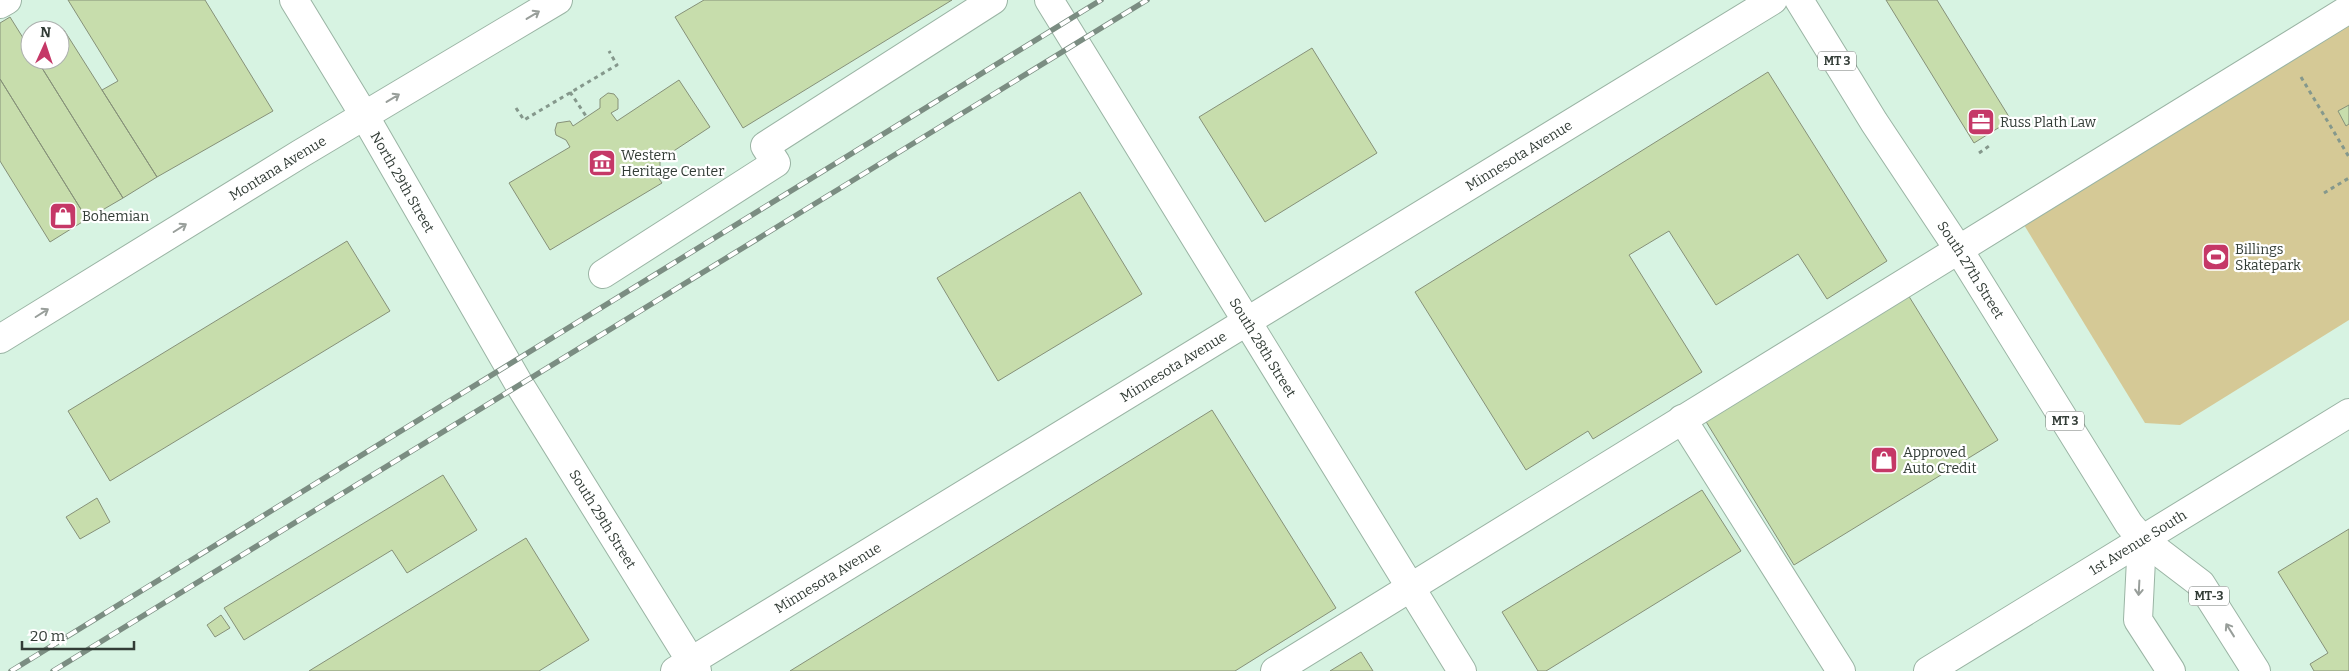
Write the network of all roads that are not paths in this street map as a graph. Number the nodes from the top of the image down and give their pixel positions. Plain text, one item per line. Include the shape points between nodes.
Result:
1 (7, 0) edge
2 (294, 0) edge
3 (558, 0) edge
4 (993, 0) edge
5 (1049, 0) edge
6 (1773, 0) edge
7 (1799, 0) edge
8 (0, 4) edge
9 (2349, 9) edge
10 (364, 115) junction
11 (1960, 250) junction
12 (603, 274) dead end
13 (1246, 322) junction
14 (0, 339) edge
15 (509, 366) joint
16 (2349, 413) edge
17 (1682, 418) junction
18 (2142, 539) junction
19 (1410, 587) junction
20 (688, 668) edge
21 (1275, 671) edge
22 (1462, 671) edge
23 (1841, 671) edge
24 (1928, 671) edge
25 (2171, 671) edge
26 (2256, 671) edge

1 - 8 street
2 - 10 street, North 29th Street
10 -> 3 street, Montana Avenue
4 - 12 street via 765,146 776,163
5 - 13 street, South 28th Street
6 - 13 street, Minnesota Avenue
7 - 11 street, South 27th Street / MT 3 via 1874,122
9 - 11 street
14 -> 10 street, Montana Avenue
10 - 15 street, North 29th Street
11 - 17 street
11 - 18 street, South 27th Street / MT 3 via 2129,524
13 - 19 street, South 28th Street
13 - 20 street, Minnesota Avenue
15 - 20 street, South 29th Street
16 - 18 street, 1st Avenue South
17 - 19 street
17 - 23 street
18 - 24 street, 1st Avenue South
18 -> 25 street via 2138,620
26 -> 18 street, South 27th Street / MT-3 via 2202,584
19 - 21 street
19 - 22 street, South 28th Street

